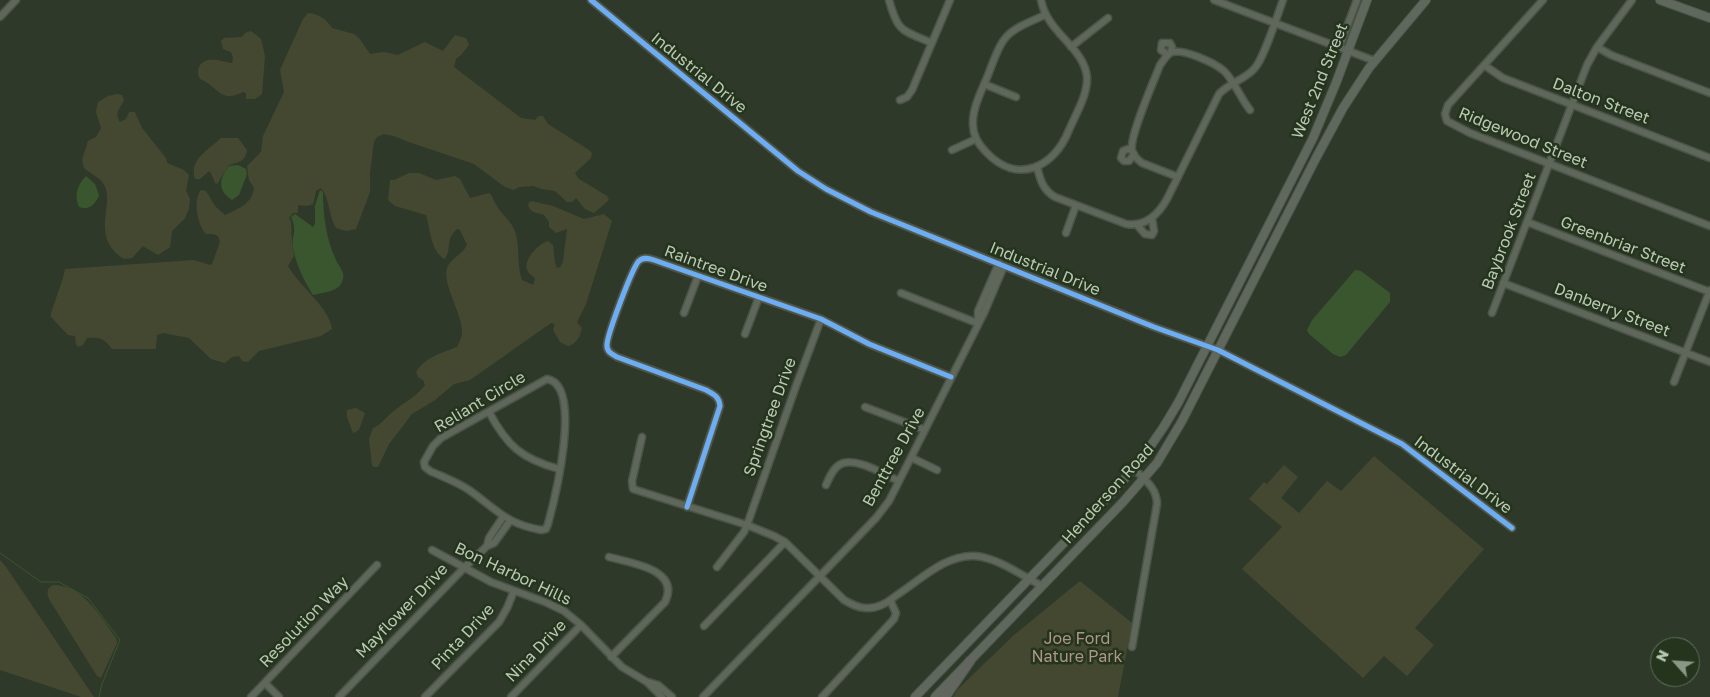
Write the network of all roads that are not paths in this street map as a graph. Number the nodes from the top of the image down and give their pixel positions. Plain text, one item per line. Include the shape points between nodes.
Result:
1 (16, 0) edge
2 (591, 0) edge
3 (889, 0) edge
4 (950, 0) edge
5 (1041, 0) edge
6 (1283, 0) edge
7 (1357, 0) edge
8 (1367, 0) edge
9 (1426, 0) edge
10 (1543, 0) edge
11 (1632, 0) edge
12 (1660, 0) edge
13 (1217, 1) edge
14 (1045, 15) junction
15 (0, 17) edge
16 (1108, 18) dead end
17 (1710, 18) edge
18 (1273, 24) junction
19 (932, 44) junction
20 (1071, 47) junction
21 (1597, 47) junction
22 (1338, 48) junction
23 (1348, 52) junction
24 (1375, 61) junction
25 (1484, 65) junction
26 (984, 84) junction
27 (1232, 84) junction
28 (1710, 93) edge
29 (1016, 97) dead end
30 (900, 100) dead end
31 (1573, 105) junction
32 (1250, 110) dead end
33 (976, 139) junction
34 (952, 150) dead end
35 (1710, 158) edge
36 (1550, 164) junction
37 (1037, 166) junction
38 (1296, 171) joint
39 (1178, 177) junction
40 (1076, 205) junction
41 (1152, 218) junction
42 (1527, 222) junction
43 (1137, 225) junction
44 (1710, 226) edge
45 (1066, 233) dead end
46 (1001, 265) junction
47 (698, 276) junction
48 (1503, 283) junction
49 (1710, 291) edge
50 (901, 293) dead end
51 (759, 298) junction
52 (684, 313) dead end
53 (1492, 313) dead end
54 (821, 319) junction
55 (977, 322) junction
56 (745, 334) dead end
57 (1207, 346) junction
58 (1218, 350) junction
59 (1685, 353) junction
60 (1710, 362) edge
61 (951, 377) junction
62 (1674, 382) dead end
63 (865, 407) dead end
64 (489, 412) junction
65 (926, 430) junction
66 (642, 437) dead end
67 (912, 458) junction
68 (559, 469) junction
69 (1134, 469) junction
70 (937, 470) dead end
71 (1144, 479) junction
72 (899, 481) junction
73 (826, 485) dead end
74 (687, 507) junction
75 (503, 517) junction
76 (510, 521) junction
77 (747, 525) junction
78 (1512, 528) dead end
79 (785, 542) junction
80 (486, 546) junction
81 (432, 550) dead end
82 (609, 557) dead end
83 (377, 565) dead end
84 (717, 567) dead end
85 (464, 568) junction
86 (819, 576) junction
87 (1029, 580) junction
88 (1042, 586) junction
89 (514, 591) junction
90 (890, 600) junction
91 (580, 625) junction
92 (704, 626) dead end
93 (1132, 647) dead end
94 (611, 657) junction
95 (970, 660) junction
96 (647, 682) junction
97 (265, 683) junction
98 (251, 697) edge
99 (279, 697) edge
100 (339, 697) edge
101 (425, 697) edge
102 (511, 697) edge
103 (662, 697) edge
104 (672, 697) edge
105 (703, 697) edge
106 (822, 697) edge
107 (915, 697) edge
108 (935, 697) edge
109 (945, 697) edge

1 - 15 street
2 - 46 street, Industrial Drive via 798,171 826,190
3 - 19 street via 900,28
4 - 19 street
5 - 14 street
6 - 18 street
7 - 22 street, West 2nd Street
8 - 23 main road, West 2nd Street
9 - 24 main road, Henderson Road
10 - 25 street, Ridgewood Street
11 - 21 street, Baybrook Street
12 - 17 main road
13 - 18 street
14 - 20 street
14 - 26 street via 1014,29 1003,39
16 - 20 street
18 - 22 street
18 - 27 street via 1258,65
19 - 30 street via 912,90
20 - 37 street via 1086,68 1085,92 1065,141 1052,158
21 - 28 street
21 - 31 street, Baybrook Street
22 - 23 street
23 - 24 street
23 - 38 main road, West 2nd Street via 1326,109
24 - 58 main road, Henderson Road via 1324,143
25 - 31 street, Dalton Street via 1503,78
25 - 36 street, Ridgewood Street via 1448,105 1447,121
26 - 29 street
26 - 33 street via 973,119
27 - 32 street
27 - 39 street via 1216,100
27 - 39 street via 1224,71 1214,64 1186,53 1170,54 1160,65 1134,135 1133,152 1142,163
31 - 35 street, Dalton Street
31 - 36 street, Baybrook Street
33 - 34 street
33 - 37 street via 989,156 1005,166 1019,169
36 - 42 street, Baybrook Street
36 - 44 street, Ridgewood Street
37 - 40 street via 1046,190
38 - 57 main road, Henderson Road
39 - 41 street via 1161,210
40 - 43 street via 1121,223
40 - 45 street
41 - 43 street
41 - 43 street via 1152,235 1145,234
42 - 48 street, Baybrook Street
42 - 49 street, Greenbriar Street
46 - 55 street, Benttree Drive via 978,311
46 - 57 street, Industrial Drive
47 - 51 street, Raintree Drive
47 - 52 street
47 - 74 street, Raintree Drive via 654,260 640,259 630,276 607,344 609,352 617,357 706,390 718,398 720,406
48 - 53 street, Baybrook Street
48 - 59 street, Danberry Street
49 - 59 street
50 - 55 street
51 - 54 street, Raintree Drive
51 - 56 street
54 - 61 street, Raintree Drive via 869,344
54 - 77 street, Springtree Drive
55 - 61 street, Benttree Drive
57 - 58 street, Industrial Drive
57 - 69 main road, Henderson Road via 1165,427
58 - 71 main road, Henderson Road via 1170,442
58 - 78 street, Industrial Drive via 1402,444
59 - 60 street, Danberry Street
59 - 62 street
61 - 65 street, Benttree Drive
63 - 65 street
64 - 68 street via 503,435 520,452 538,463
64 - 68 street, Reliant Circle via 544,380 554,382 562,398 566,418
64 - 75 street, Reliant Circle via 441,438 427,455 424,465 467,489
65 - 67 street, Benttree Drive
66 - 74 street via 633,474 633,489
67 - 70 street
67 - 72 street, Benttree Drive
68 - 76 street, Reliant Circle via 557,491 546,529 533,529
69 - 71 street
69 - 87 main road, Henderson Road
71 - 88 main road, Henderson Road
71 - 93 street via 1154,490 1158,504
72 - 73 street via 847,462 835,469
72 - 86 street, Benttree Drive via 876,518
74 - 77 street
75 - 76 street, Reliant Circle
75 - 80 street, Mayflower Drive
76 - 80 street, Mayflower Drive via 494,543
77 - 79 street
77 - 84 street, Springtree Drive
79 - 86 street
79 - 92 street
80 - 85 street, Mayflower Drive
81 - 85 street, Bon Harbor Hills
82 - 94 street via 655,570 666,582 668,592 665,602
83 - 97 street, Resolution Way
85 - 89 street, Bon Harbor Hills
85 - 100 street, Mayflower Drive
86 - 90 street via 854,606 873,608
86 - 105 street, Benttree Drive
87 - 88 street
87 - 90 street via 987,558 961,557 941,565
87 - 107 main road, Henderson Road
88 - 95 main road, Henderson Road
89 - 91 street, Bon Harbor Hills via 553,605
89 - 101 street, Pinta Drive via 499,622
90 - 106 street via 896,614 894,618
91 - 94 street, Bon Harbor Hills
91 - 102 street, Nina Drive
94 - 96 street, Bon Harbor Hills
95 - 108 main road, Henderson Road
95 - 109 highway
96 - 103 street, Bon Harbor Hills
96 - 104 street, Bon Harbor Hills via 658,685
97 - 98 street, Resolution Way
97 - 99 street

